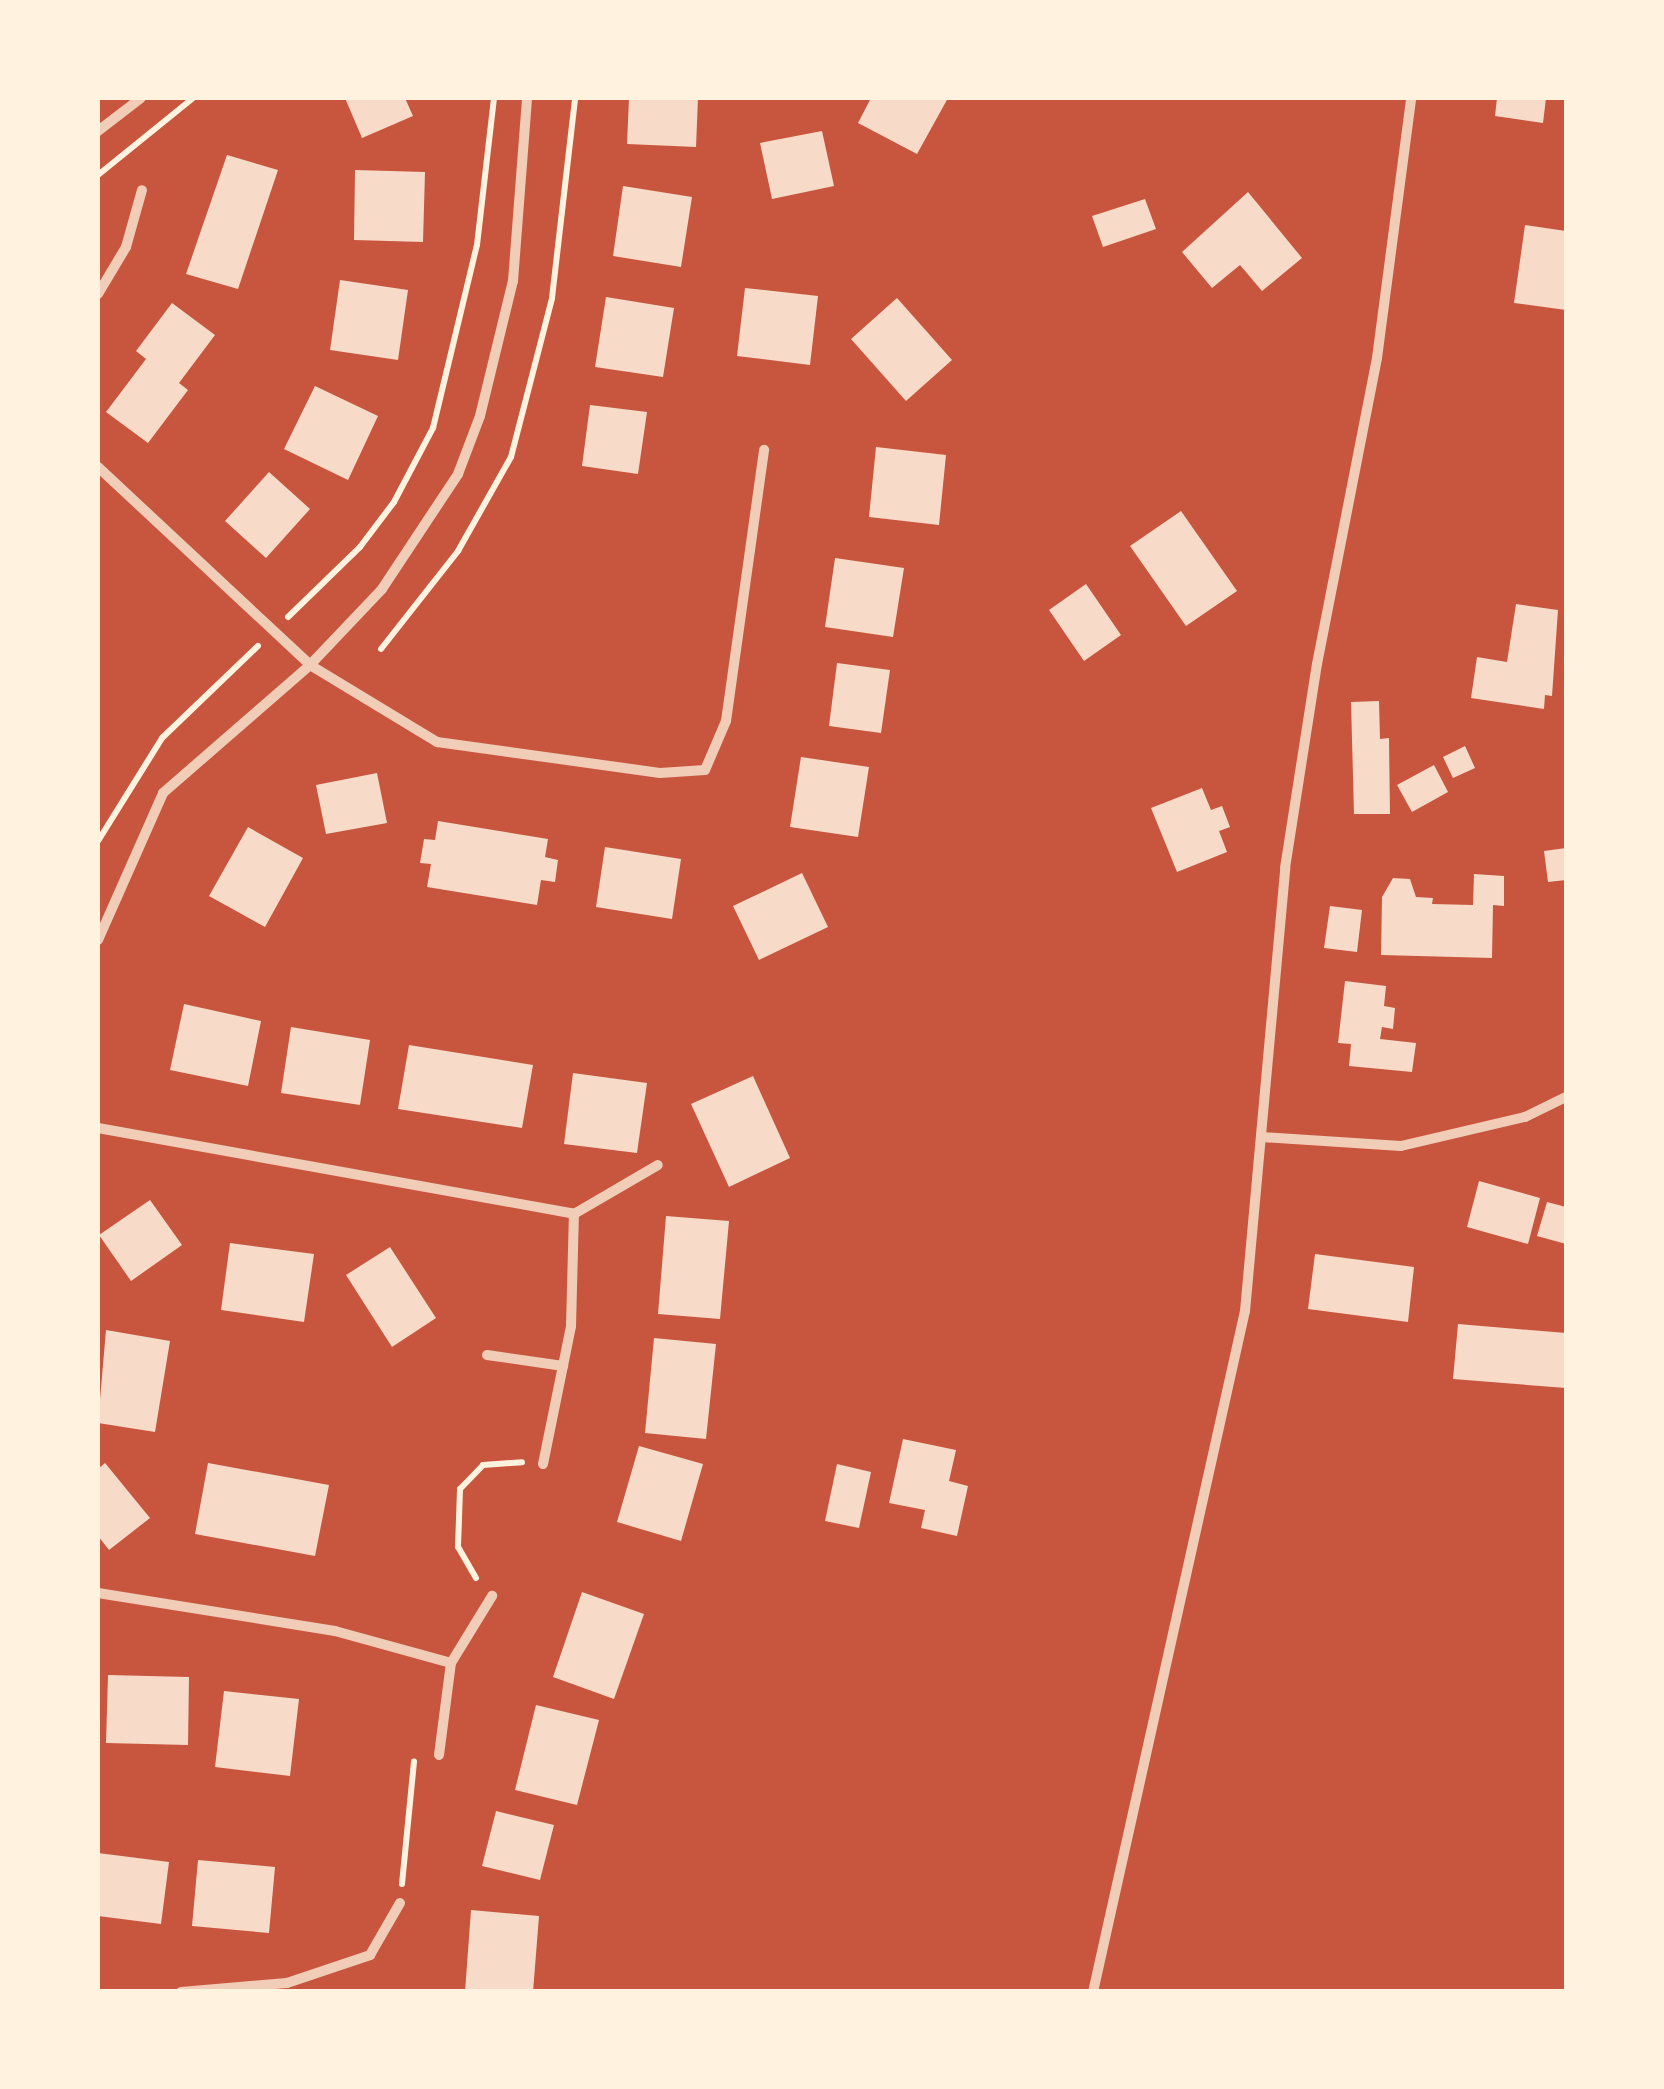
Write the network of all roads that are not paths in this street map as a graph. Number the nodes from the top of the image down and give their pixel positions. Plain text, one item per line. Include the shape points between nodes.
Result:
1 (141, 98) edge
2 (527, 98) edge
3 (1411, 98) edge
4 (98, 131) edge
5 (142, 190) dead end
6 (98, 274) edge
7 (110, 282) junction
8 (98, 294) edge
9 (764, 450) dead end
10 (98, 467) edge
11 (310, 664) junction
12 (98, 940) edge
13 (1566, 1097) edge
14 (98, 1128) edge
15 (1261, 1137) junction
16 (658, 1165) dead end
17 (574, 1214) junction
18 (486, 1356) dead end
19 (563, 1366) junction
20 (543, 1464) road end
21 (98, 1593) edge
22 (492, 1596) road end
23 (451, 1663) junction
24 (439, 1755) road end
25 (400, 1903) road end
26 (180, 1992) edge
27 (1094, 1992) edge

1 - 4 street
2 - 11 street via 513,281 472,438 458,474 382,589
3 - 15 street via 1377,358 1285,868
5 - 7 street
6 - 7 street
7 - 8 street
9 - 11 street via 726,721 705,770 660,774 437,742
10 - 11 street
11 - 12 street via 163,793
13 - 15 street via 1525,1117 1401,1146
14 - 17 street
15 - 27 street via 1244,1311
16 - 17 street
17 - 19 street via 571,1326
18 - 19 street
19 - 20 street
21 - 23 street via 335,1630
22 - 23 street
23 - 24 street
25 - 26 street via 370,1955 287,1983

